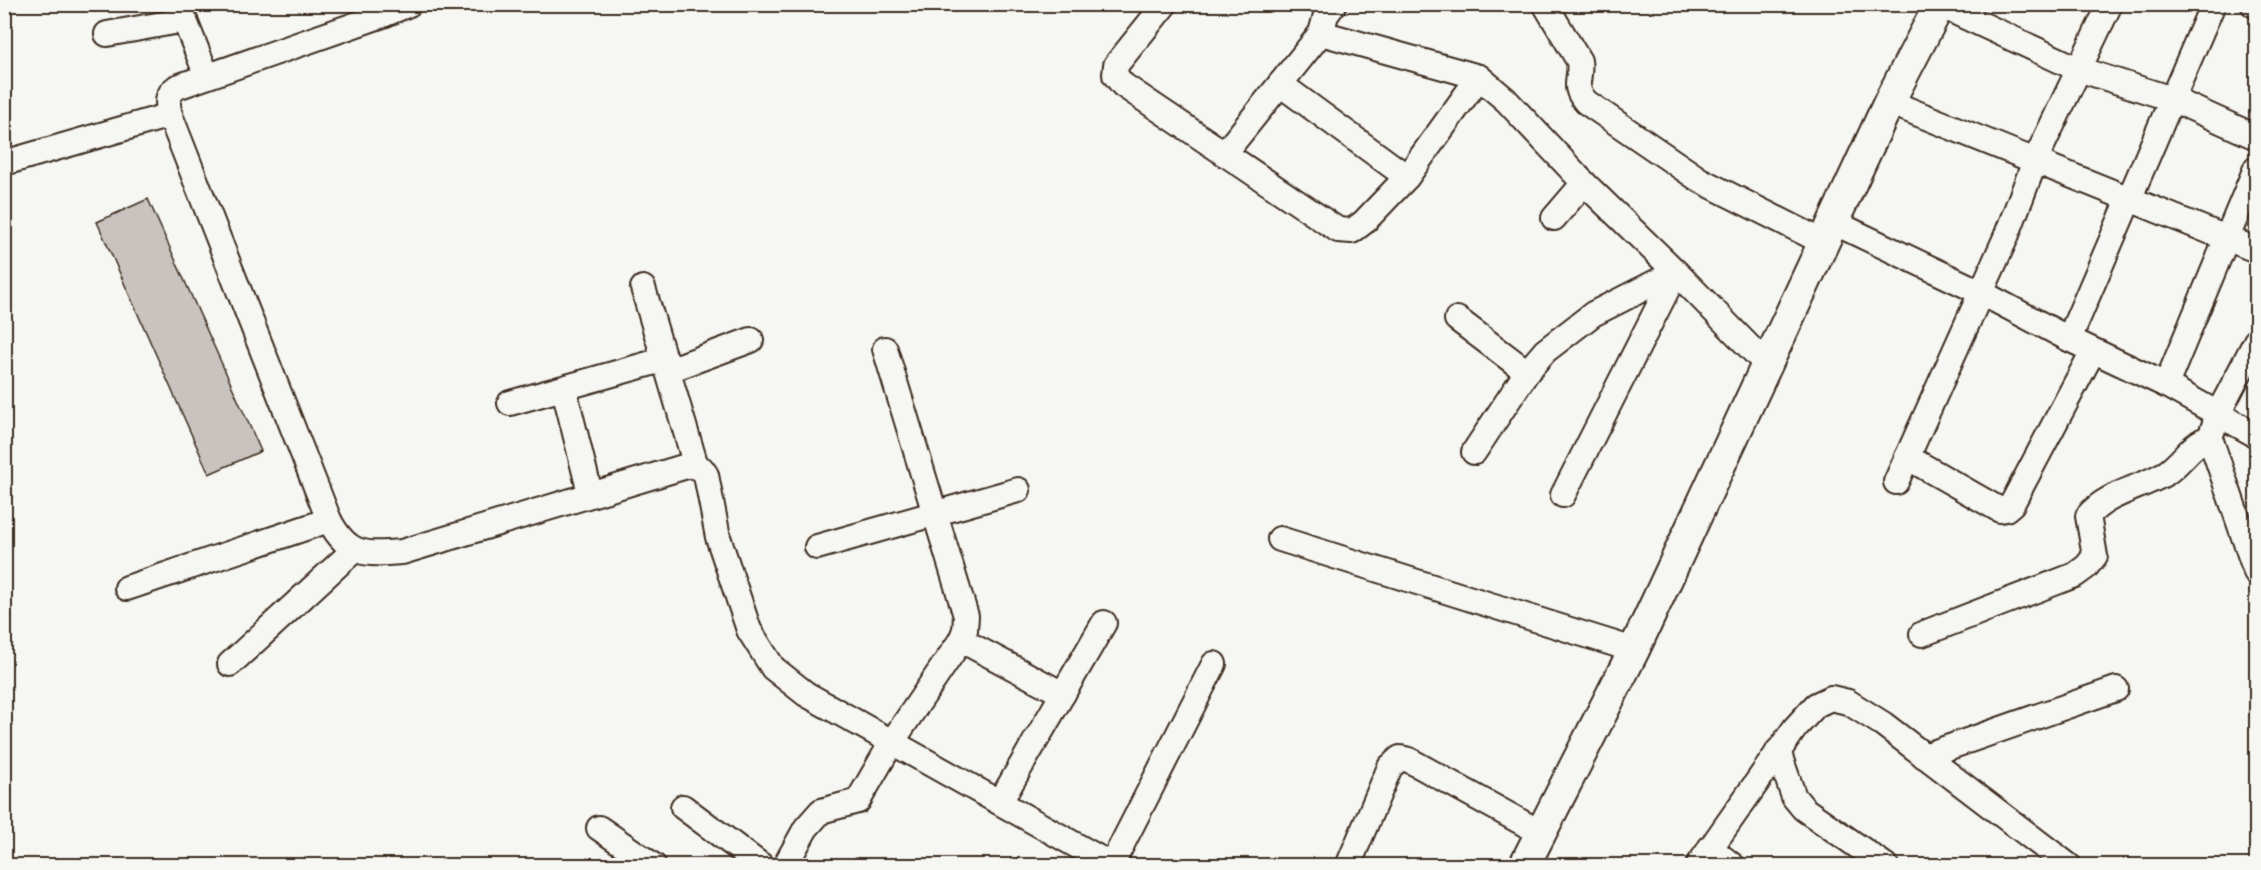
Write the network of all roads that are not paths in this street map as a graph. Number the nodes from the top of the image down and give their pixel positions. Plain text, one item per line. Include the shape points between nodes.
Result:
1 (409, 4) edge
2 (1165, 4) edge
3 (1545, 4) edge
4 (2110, 4) edge
5 (2213, 4) edge
6 (1940, 5) edge
7 (380, 10) edge
8 (182, 12) edge
9 (1326, 13) edge
10 (107, 34) dead end
11 (2078, 69) junction
12 (207, 76) junction
13 (1479, 77) junction
14 (1280, 84) junction
15 (2172, 99) junction
16 (1889, 102) junction
17 (170, 115) junction
18 (2256, 136) edge
19 (1224, 154) junction
20 (2035, 161) junction
21 (4, 163) edge
22 (2256, 168) edge
23 (1407, 177) junction
24 (1584, 183) junction
25 (2131, 198) junction
26 (1554, 218) dead end
27 (1828, 232) junction
28 (2227, 238) junction
29 (2256, 250) edge
30 (1676, 272) junction
31 (643, 288) dead end
32 (1980, 292) junction
33 (1457, 319) dead end
34 (2069, 339) junction
35 (751, 340) dead end
36 (2256, 341) edge
37 (885, 349) dead end
38 (2093, 351) junction
39 (667, 364) junction
40 (1768, 366) junction
41 (1527, 372) junction
42 (2166, 385) junction
43 (564, 389) junction
44 (510, 403) dead end
45 (2218, 414) junction
46 (2256, 435) edge
47 (2210, 438) junction
48 (1474, 452) dead end
49 (1907, 457) junction
50 (696, 466) junction
51 (1896, 482) dead end
52 (1018, 490) dead end
53 (590, 494) junction
54 (1563, 495) dead end
55 (933, 514) junction
56 (329, 520) junction
57 (1280, 539) dead end
58 (817, 546) dead end
59 (354, 550) junction
60 (2256, 572) edge
61 (127, 588) dead end
62 (1104, 623) dead end
63 (1922, 634) dead end
64 (961, 640) junction
65 (1634, 650) junction
66 (230, 664) dead end
67 (1214, 664) dead end
68 (2116, 690) dead end
69 (1063, 694) junction
70 (892, 742) junction
71 (1778, 752) junction
72 (1924, 756) junction
73 (1000, 802) junction
74 (683, 807) dead end
75 (599, 828) dead end
76 (1541, 833) junction
77 (1704, 857) edge
78 (1112, 865) edge
79 (654, 866) edge
80 (762, 866) edge
81 (785, 866) edge
82 (1348, 866) edge
83 (1524, 866) edge
84 (1734, 866) edge
85 (1886, 866) edge
86 (2068, 866) edge

1 - 7 street
2 - 19 street via 1116,65 1115,75 1123,85
3 - 27 street via 1580,60 1576,87 1586,102 1700,180
4 - 11 street
5 - 15 street
6 - 11 street
6 - 16 main road
7 - 12 street
8 - 10 street
8 - 12 street
9 - 13 street
9 - 14 street
11 - 15 street
11 - 20 street
12 - 17 street via 170,92
13 - 23 street
13 - 24 street
14 - 19 street
14 - 23 street
15 - 18 street
15 - 25 street
16 - 20 street
16 - 27 main road
17 - 21 street
17 - 56 street
19 - 23 street via 1338,230 1352,231 1364,222
20 - 25 street
20 - 32 street
22 - 28 street
24 - 26 street
24 - 30 street
25 - 28 street
25 - 34 street
27 - 32 street
27 - 40 main road
28 - 29 street
28 - 42 street
30 - 40 street
30 - 41 street via 1593,314 1545,351
30 - 54 street
31 - 39 street
32 - 34 street
32 - 49 street
33 - 41 street
34 - 38 street
35 - 39 street
36 - 45 street
37 - 55 street
38 - 42 street
38 - 49 street via 2006,509 2000,510
39 - 43 street
39 - 50 street
40 - 65 main road
41 - 48 street
42 - 45 street
43 - 44 street
43 - 53 street
45 - 46 street
45 - 47 street
47 - 60 street
47 - 63 street via 2202,440 2167,472 2097,506 2088,516 2095,556 2075,575
49 - 51 street
50 - 53 street
50 - 70 street via 706,475 718,537 749,630 773,668 806,694
52 - 55 street
53 - 59 street via 402,552 375,554
55 - 58 street
55 - 64 street via 966,616
56 - 59 street via 338,537
56 - 61 street
57 - 65 street
59 - 66 street
62 - 69 street
64 - 69 street
64 - 70 street
65 - 76 main road
67 - 78 street
68 - 72 street
69 - 73 street
70 - 73 street
70 - 81 street via 858,801 821,811 806,828
71 - 72 street via 1816,705 1831,698 1848,702
71 - 77 street
71 - 85 street via 1794,797 1804,809
72 - 86 street
73 - 78 street
74 - 80 street
75 - 79 street
76 - 82 street via 1400,758 1390,767
76 - 83 main road
77 - 84 street

